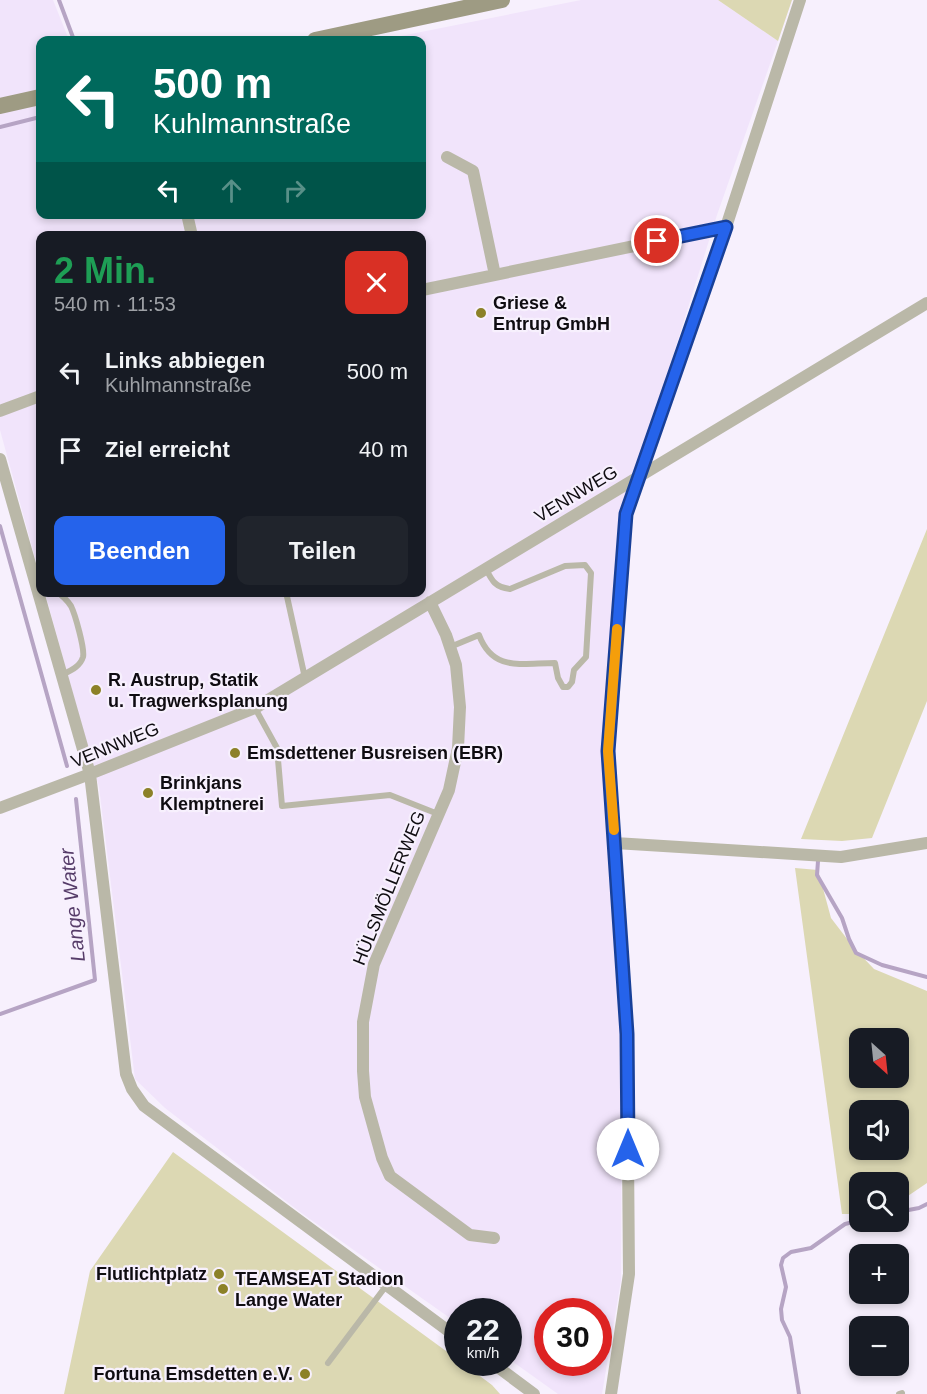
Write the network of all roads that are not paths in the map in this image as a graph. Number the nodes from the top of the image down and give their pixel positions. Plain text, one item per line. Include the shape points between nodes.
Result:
1 (502, 0) edge
2 (800, 0) edge
3 (334, 36) edge
4 (36, 98) edge
5 (0, 106) edge
6 (447, 157) dead end
7 (726, 227) junction
8 (495, 275) junction
9 (426, 289) edge
10 (927, 303) edge
11 (36, 398) edge
12 (0, 411) edge
13 (0, 459) edge
14 (637, 479) junction
15 (486, 569) junction
16 (36, 578) edge
17 (41, 597) edge
18 (64, 597) edge
19 (286, 597) edge
20 (430, 602) junction
21 (450, 646) junction
22 (62, 675) junction
23 (305, 678) junction
24 (255, 708) junction
25 (90, 774) junction
26 (0, 808) edge
27 (438, 814) junction
28 (615, 843) junction
29 (927, 843) edge
30 (494, 1238) dead end
31 (387, 1285) junction
32 (444, 1328) edge
33 (328, 1363) dead end
34 (510, 1376) edge
35 (534, 1394) edge
36 (611, 1394) edge

1 - 3 main road
2 - 7 street
4 - 5 main road
6 - 8 street via 473,171
7 - 8 street
7 - 14 street
8 - 9 street
10 - 14 street, VENNWEG
11 - 12 street
13 - 16 street
14 - 15 street, VENNWEG
14 - 28 street via 626,514 608,751
15 - 20 street, VENNWEG
15 - 21 lane via 500,588 510,589 565,566 585,565 591,573 586,657 574,670 572,682 563,687 555,663 501,662 490,656 479,635
17 - 22 street
18 - 22 lane via 71,606 84,654 80,663
19 - 23 lane
20 - 21 street, HÜLSMÖLLERWEG
20 - 23 street, VENNWEG
21 - 27 street, HÜLSMÖLLERWEG via 460,707 458,748 449,790
22 - 25 street
23 - 24 street, VENNWEG
24 - 25 street, VENNWEG
24 - 27 lane via 277,748 282,806 390,795
25 - 26 street, VENNWEG
25 - 31 street via 126,1074 132,1089 144,1106
27 - 30 street, HÜLSMÖLLERWEG via 374,964 363,1022 365,1097 390,1176 470,1235
28 - 29 street via 841,857
28 - 36 street via 627,1034 628,1274
31 - 32 street
31 - 33 lane
34 - 35 street

